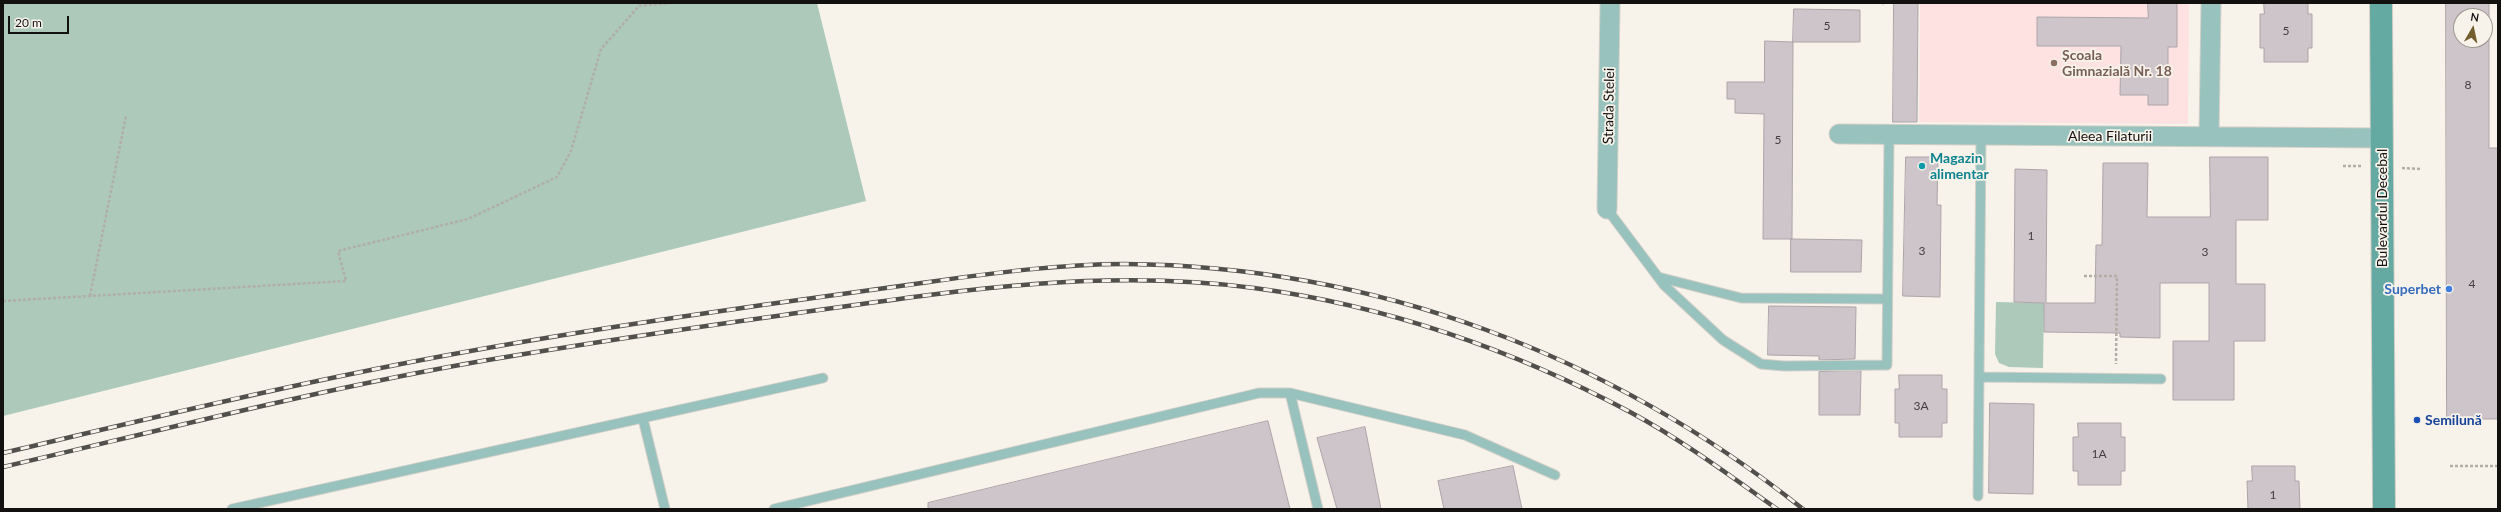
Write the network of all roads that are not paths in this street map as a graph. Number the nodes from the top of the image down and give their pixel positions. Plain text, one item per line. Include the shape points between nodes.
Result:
1 (1610, 3) edge
2 (2212, 3) edge
3 (2381, 3) edge
4 (1839, 134) dead end
5 (1889, 134) junction
6 (1981, 135) junction
7 (2209, 136) junction
8 (2382, 138) junction
9 (1607, 209) joint
10 (1658, 277) junction
11 (1887, 299) junction
12 (1979, 377) junction
13 (823, 378) dead end
14 (2161, 379) dead end
15 (1290, 393) junction
16 (643, 419) junction
17 (1555, 475) dead end
18 (1978, 496) dead end
19 (232, 509) edge
20 (665, 509) edge
21 (774, 509) edge
22 (1318, 509) edge
23 (2384, 509) edge

1 - 9 street, Strada Stelei
2 - 7 street
3 - 8 main road, Bulevardul Decebal
4 - 5 street, Aleea Filaturii
5 - 6 street, Aleea Filaturii
5 - 11 lane
6 - 7 street, Aleea Filaturii
6 - 12 lane
7 - 8 street, Aleea Filaturii
8 - 23 main road, Bulevardul Decebal
9 - 10 lane
10 - 11 lane via 1741,298
10 - 11 lane via 1723,340 1761,364 1776,366 1887,365
12 - 14 lane
12 - 18 lane
13 - 16 lane
15 - 17 lane via 1465,435
15 - 21 lane via 1259,393
15 - 22 lane
16 - 19 lane
16 - 20 lane

